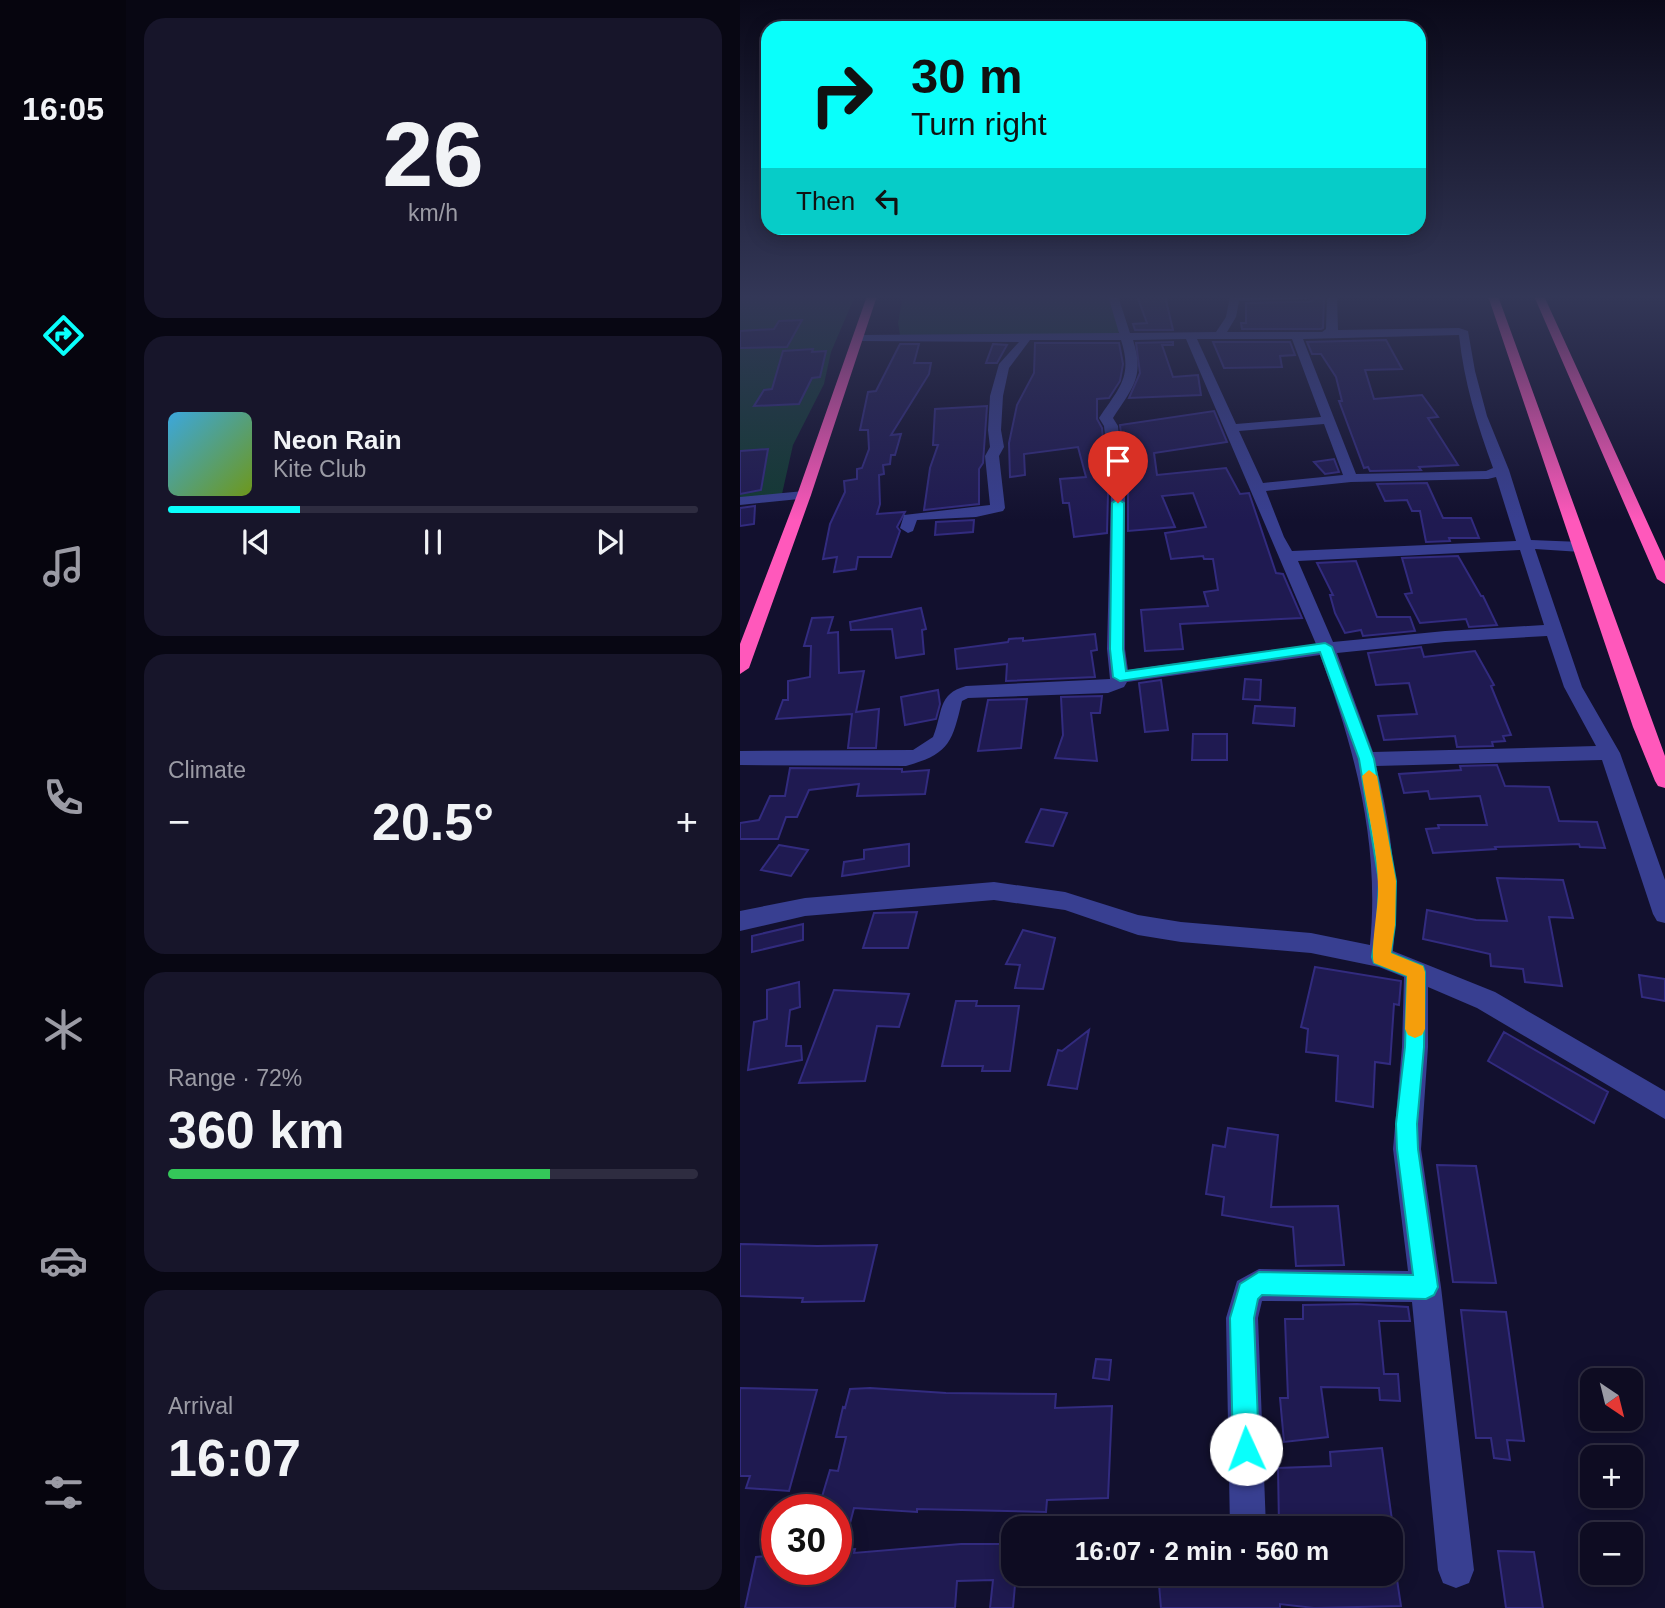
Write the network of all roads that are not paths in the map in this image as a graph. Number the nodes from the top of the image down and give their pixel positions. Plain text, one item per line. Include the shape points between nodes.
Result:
1 (847, 371) edge
2 (1002, 371) edge
3 (1132, 371) edge
4 (1205, 371) edge
5 (1309, 371) edge
6 (1469, 371) edge
7 (1519, 371) edge
8 (1572, 371) edge
9 (1327, 420) junction
10 (1230, 428) junction
11 (1499, 476) junction
12 (1351, 478) junction
13 (1257, 488) junction
14 (804, 495) junction
15 (740, 501) edge
16 (908, 528) dead end
17 (1526, 546) junction
18 (1581, 547) junction
19 (1288, 555) junction
20 (1665, 579) edge
21 (1554, 629) junction
22 (1325, 647) junction
23 (740, 668) edge
24 (1120, 677) junction
25 (1610, 753) junction
26 (740, 758) edge
27 (1366, 759) junction
28 (1665, 780) edge
29 (1665, 915) edge
30 (740, 921) edge
31 (1381, 957) junction
32 (1416, 972) junction
33 (1665, 1106) edge
34 (1426, 1287) junction
35 (1248, 1516) edge
36 (1456, 1570) dead end

1 - 14 highway
2 - 16 street via 993,437 997,447 992,456 998,508 915,516 909,518
3 - 24 street via 1131,380 1106,418 1111,426 1118,494 1116,649
4 - 10 street
5 - 9 street
6 - 11 street
7 - 18 highway
8 - 20 highway
9 - 10 street
9 - 12 street
10 - 13 street
11 - 12 street
11 - 17 street
12 - 13 street
13 - 19 street
14 - 15 street
14 - 23 highway
17 - 18 street
17 - 19 street
17 - 21 street
18 - 28 highway
19 - 22 street
21 - 22 street via 1468,632
21 - 25 street via 1573,687
22 - 24 street
22 - 27 street
24 - 26 street via 1108,687 966,692 956,696 942,741 929,753 906,759
25 - 27 street
25 - 29 street
27 - 31 street via 1387,881
30 - 31 street via 805,907 994,891 1065,901 1137,925 1311,943
31 - 32 street
32 - 33 street via 1486,1000
32 - 34 street via 1407,1149
34 - 35 street via 1259,1284 1248,1292 1242,1318
34 - 36 street

